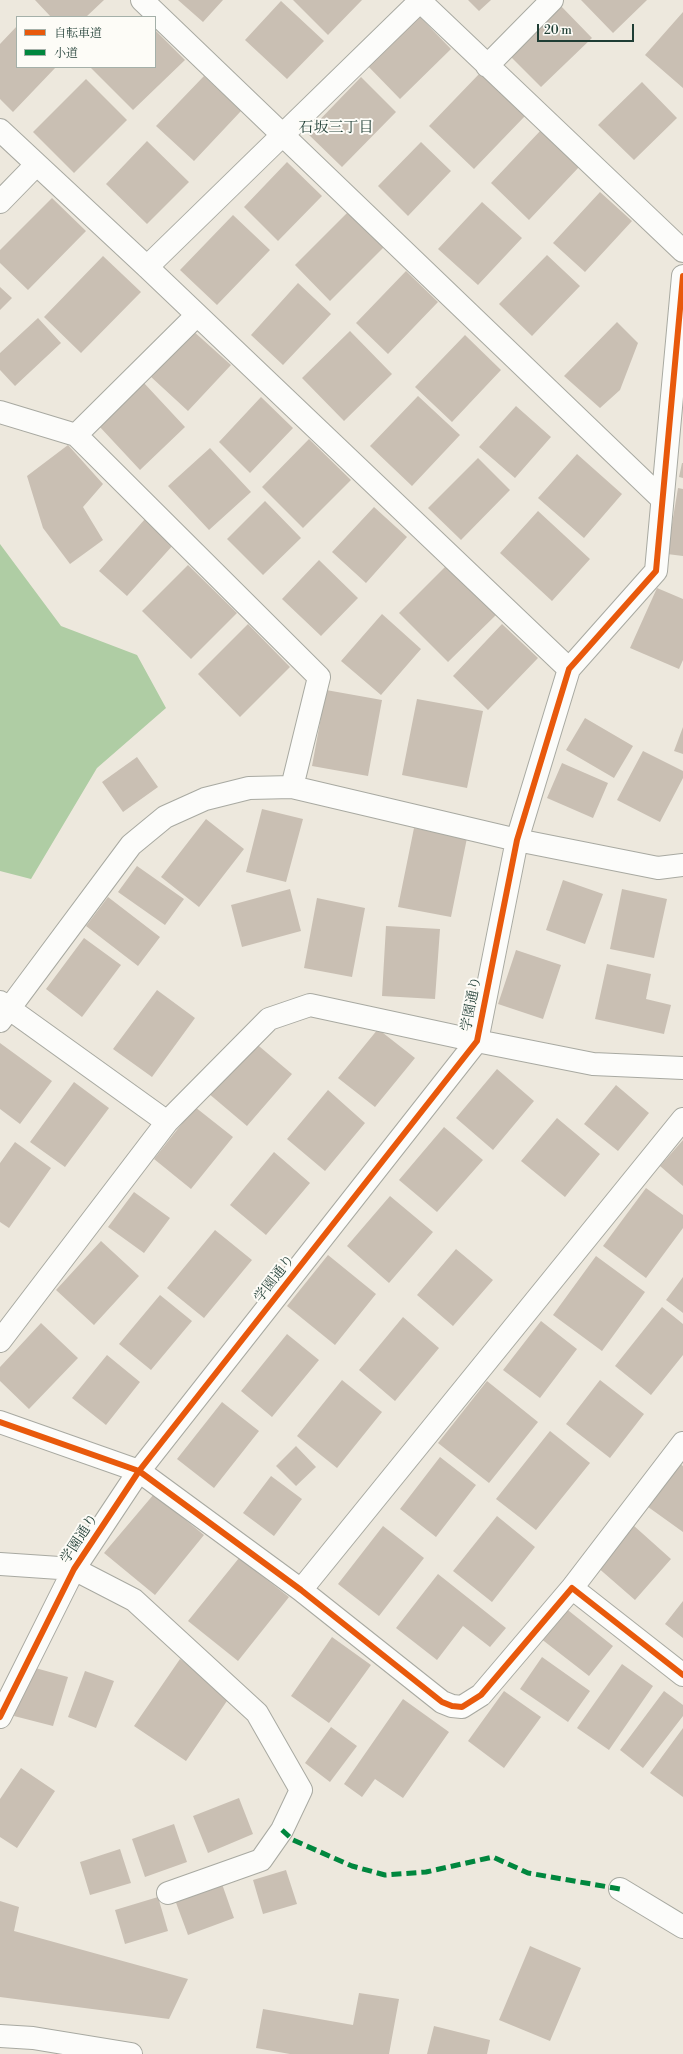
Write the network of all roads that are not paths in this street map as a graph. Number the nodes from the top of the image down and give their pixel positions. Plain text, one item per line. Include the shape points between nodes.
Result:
1 (142, 0) edge
2 (552, 0) edge
3 (419, 1) edge
4 (487, 66) junction
5 (0, 130) edge
6 (281, 136) junction
7 (36, 165) junction
8 (0, 202) edge
9 (683, 251) edge
10 (147, 267) junction
11 (683, 276) edge
12 (196, 316) junction
13 (0, 412) edge
14 (76, 435) junction
15 (662, 499) junction
16 (569, 669) junction
17 (292, 787) junction
18 (517, 840) junction
19 (683, 865) edge
20 (3, 1010) edge
21 (477, 1041) junction
22 (683, 1068) edge
23 (683, 1119) edge
24 (167, 1122) junction
25 (0, 1341) edge
26 (0, 1422) edge
27 (683, 1443) edge
28 (140, 1471) junction
29 (0, 1564) edge
30 (74, 1569) junction
31 (572, 1588) junction
32 (301, 1590) junction
33 (683, 1675) edge
34 (0, 1717) edge
35 (620, 1889) dead end
36 (168, 1893) dead end
37 (683, 1927) edge
38 (0, 2036) edge
39 (132, 2054) edge

1 - 6 street
2 - 4 street
3 - 4 street
3 - 6 street
4 - 9 street
5 - 7 street
6 - 10 street
6 - 15 street
7 - 8 street
7 - 10 street
10 - 12 street
11 - 15 street
12 - 14 street
12 - 16 street
13 - 14 street
14 - 17 street via 319,677
15 - 16 street via 656,571
16 - 18 street, 学園通り
17 - 18 street
17 - 20 street via 248,788 205,799 166,817 131,845
18 - 19 street via 658,868
18 - 21 street, 学園通り
20 - 24 street
21 - 22 street via 592,1064
21 - 24 street via 310,1005 269,1018
21 - 28 street, 学園通り
23 - 32 street
24 - 25 street
26 - 28 street
27 - 31 street
28 - 30 street, 学園通り
28 - 32 street
29 - 30 street
30 - 34 street, 学園通り
30 - 36 street via 134,1600 257,1713 300,1790 282,1830 261,1860
31 - 32 street via 481,1694 462,1707 442,1702
31 - 33 street
35 - 37 street
38 - 39 street via 33,2038

